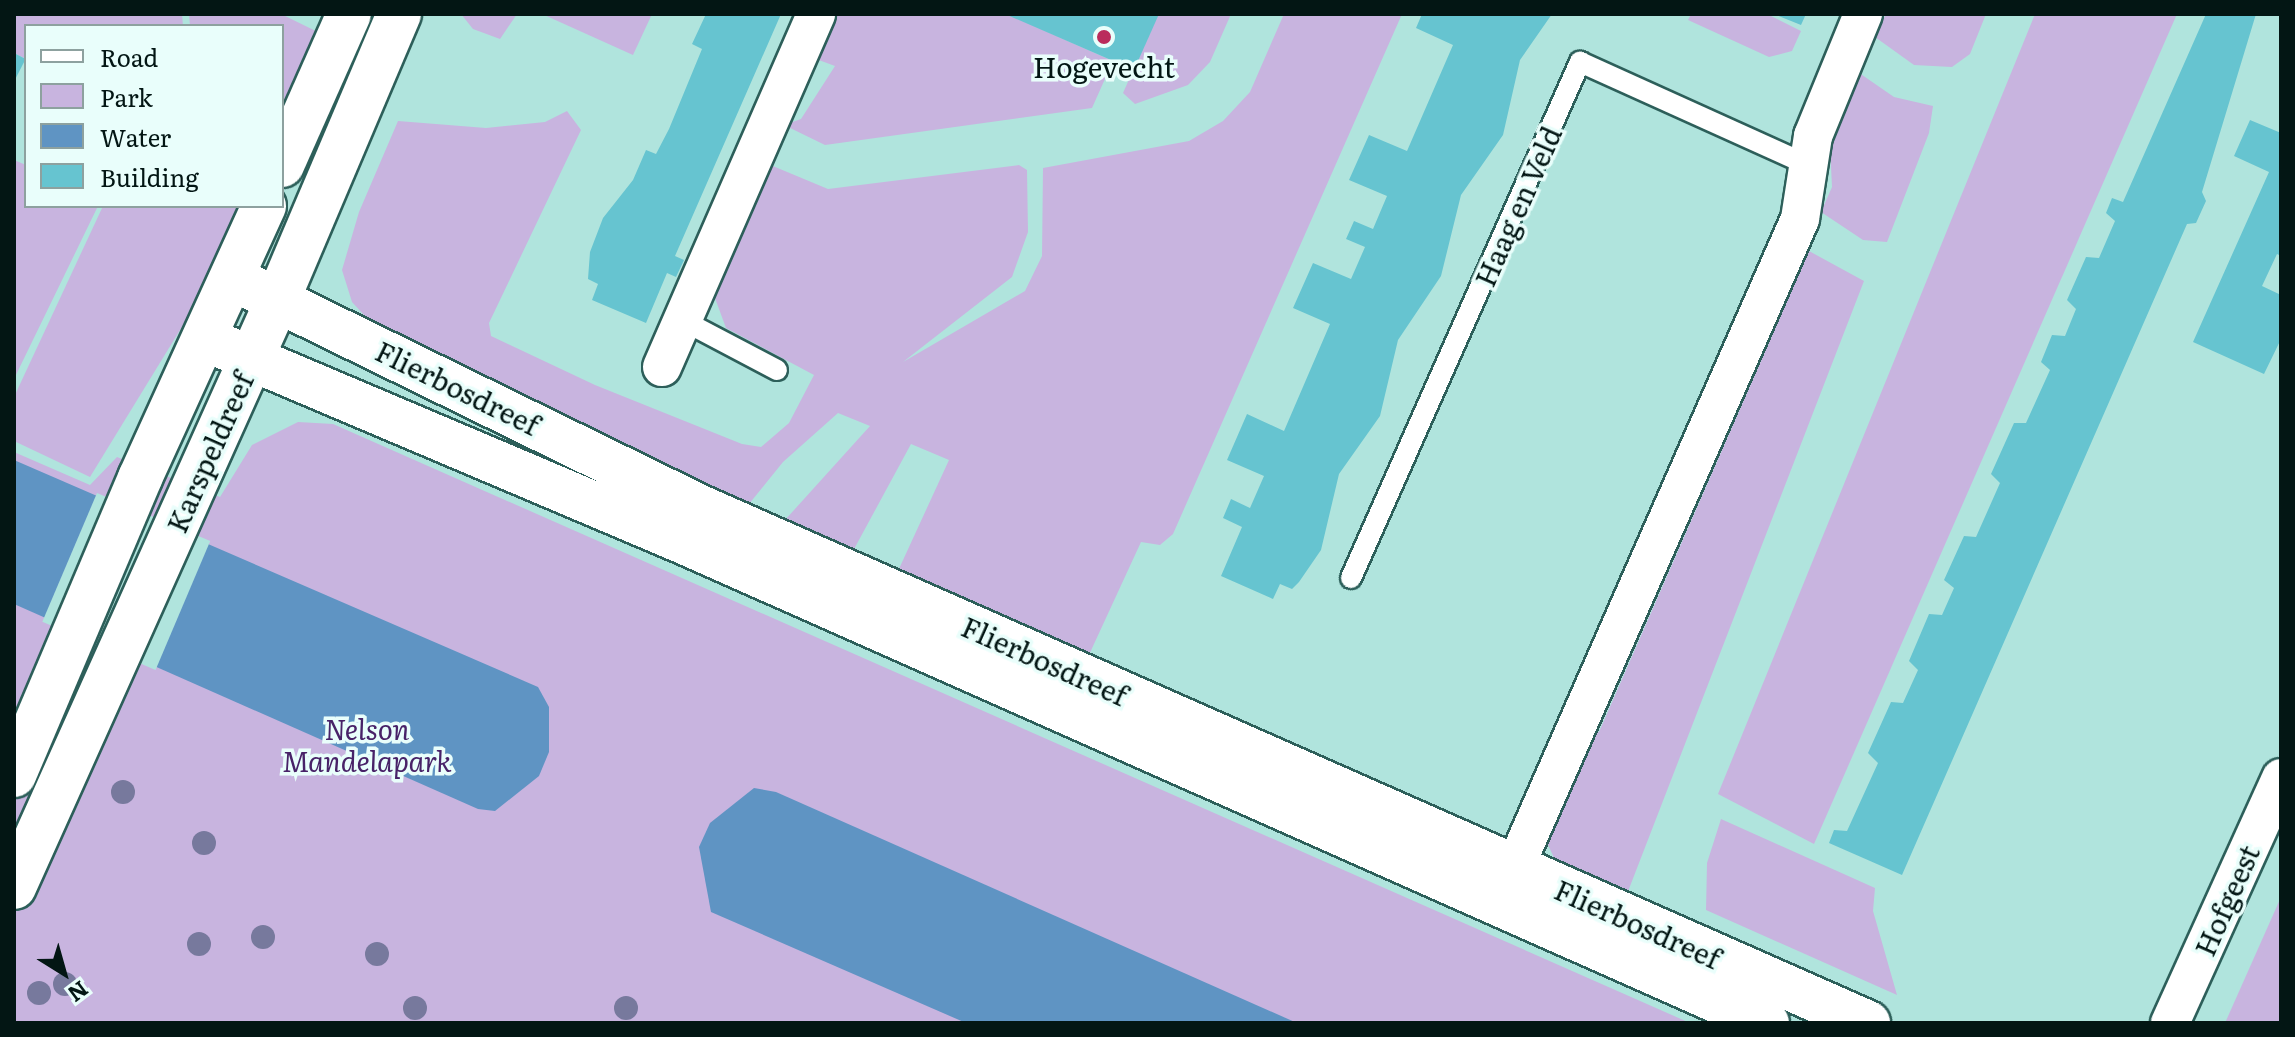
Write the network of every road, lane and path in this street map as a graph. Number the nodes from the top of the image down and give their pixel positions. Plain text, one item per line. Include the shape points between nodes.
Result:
1 (349, 14) edge
2 (399, 14) edge
3 (816, 14) edge
4 (1863, 14) edge
5 (284, 160) edge
6 (1808, 165) junction
7 (263, 208) edge
8 (232, 278) junction
9 (278, 299) junction
10 (684, 321) junction
11 (205, 339) junction
12 (250, 360) junction
13 (662, 367) dead end
14 (777, 370) dead end
15 (692, 524) junction
16 (1351, 578) dead end
17 (21, 760) edge
18 (2281, 778) edge
19 (1506, 886) junction
20 (14, 887) edge
21 (1676, 962) junction
22 (1767, 1023) edge
23 (1868, 1023) edge
24 (2170, 1023) edge

1 - 5 street
2 - 9 street, Karspeldreef
3 - 10 street
4 - 6 street via 1822,107
6 - 16 lane, Haag en Veld via 1580,62
6 - 19 street via 1800,219
7 - 8 street, Karspeldreef
8 - 9 street, Flierbosdreef
8 - 11 street, Karspeldreef
9 - 12 street, Karspeldreef
9 - 15 street, Flierbosdreef
10 - 13 street
10 - 14 lane
11 - 12 street, Flierbosdreef
11 - 17 street, Karspeldreef
12 - 15 street, Flierbosdreef
12 - 20 street, Karspeldreef
15 - 19 street, Flierbosdreef
18 - 24 street, Hofgeest
19 - 21 street, Flierbosdreef
21 - 22 street, Flierbosdreef
21 - 23 street, Flierbosdreef

